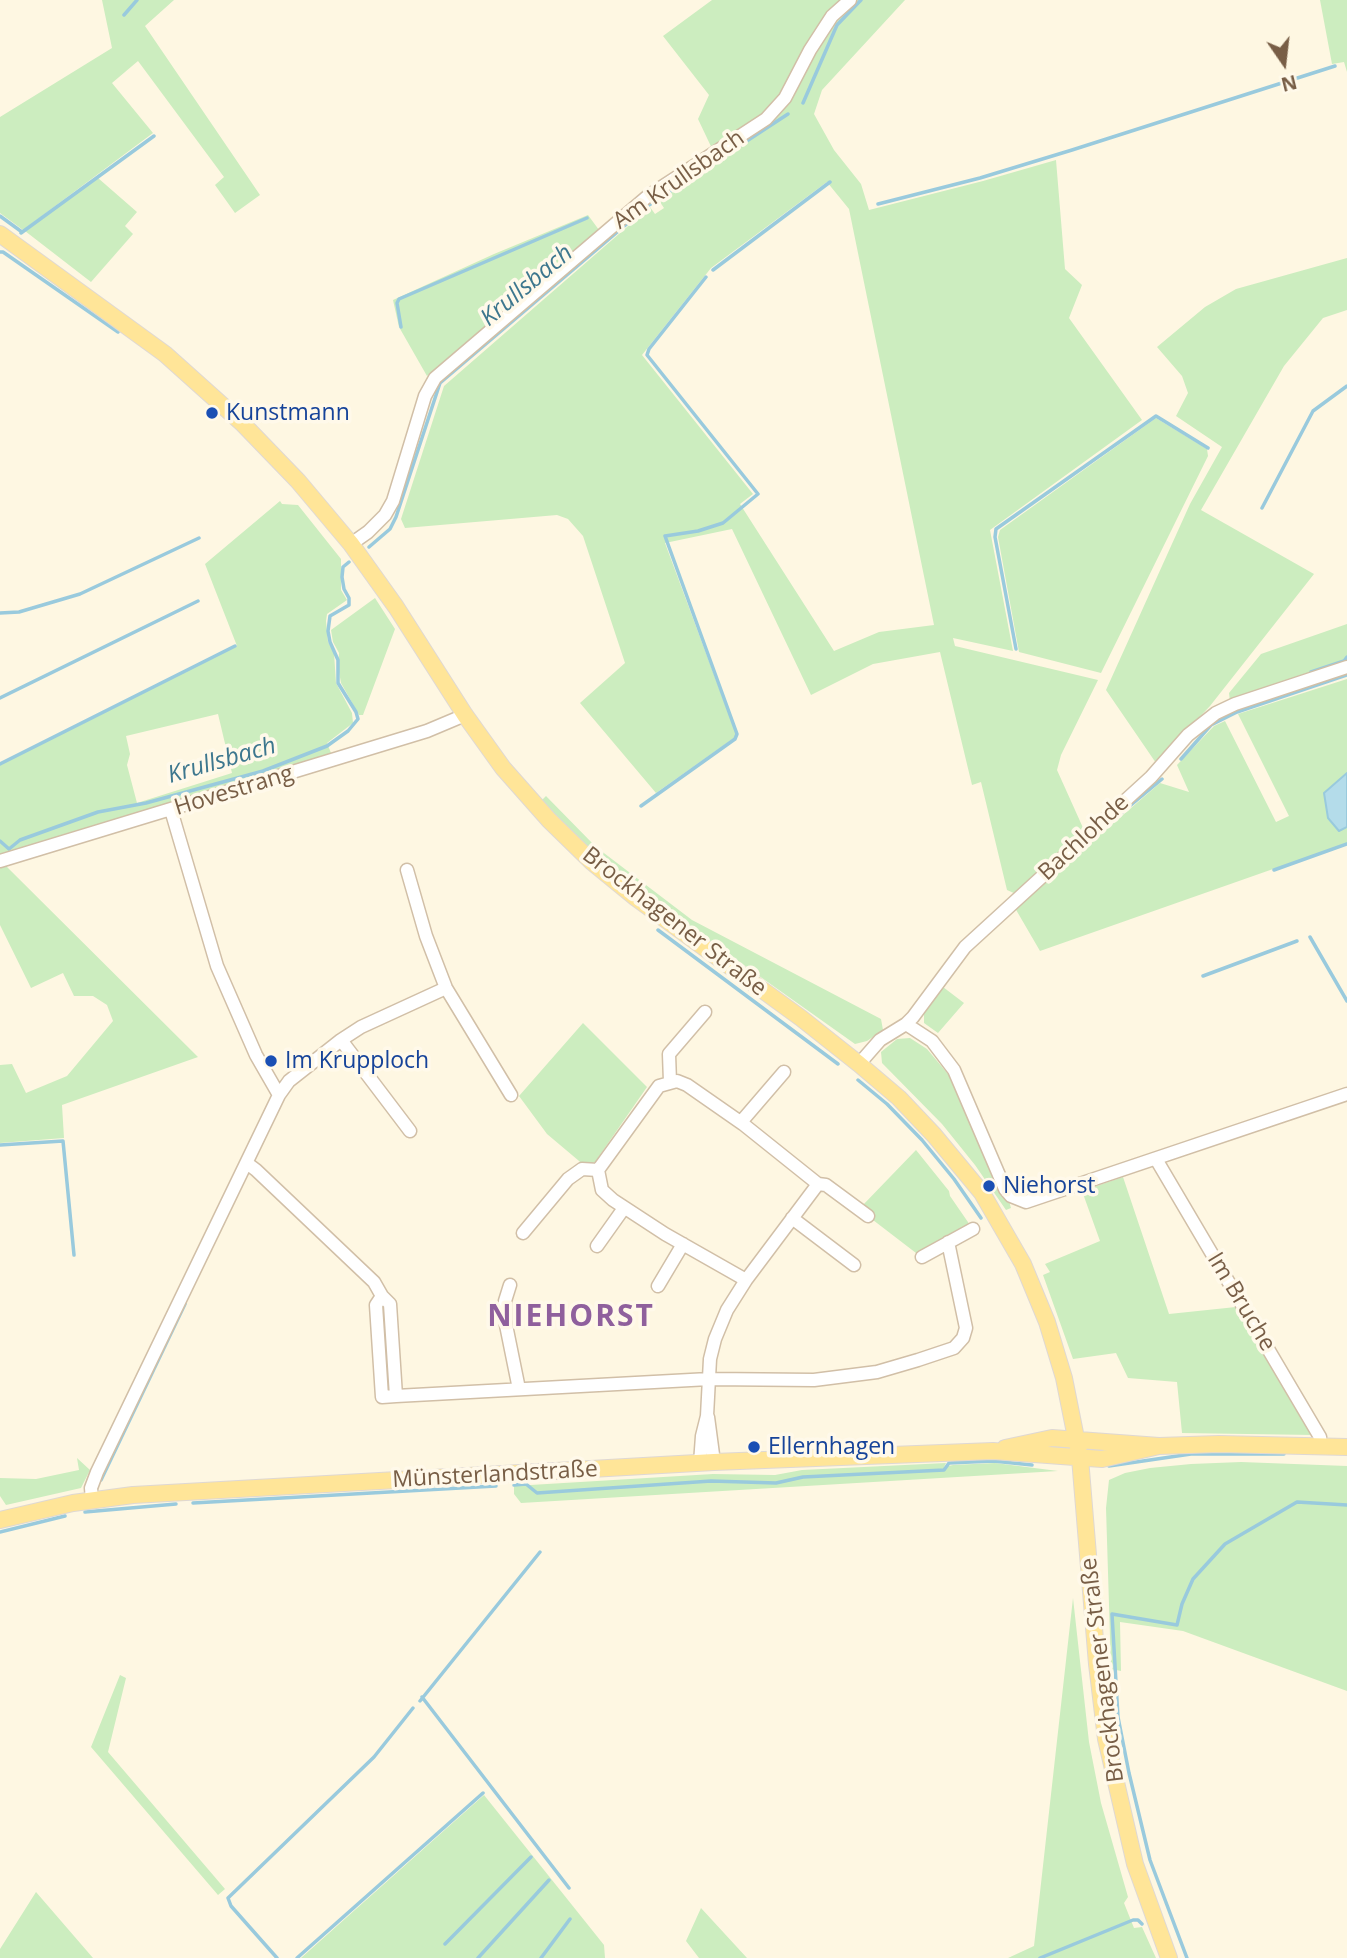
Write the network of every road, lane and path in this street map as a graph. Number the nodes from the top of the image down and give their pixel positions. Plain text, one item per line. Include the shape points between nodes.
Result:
1 (850, 0) edge
2 (0, 234) edge
3 (351, 544) junction
4 (1347, 667) edge
5 (465, 715) junction
6 (171, 810) junction
7 (0, 861) edge
8 (407, 870) dead end
9 (446, 988) junction
10 (705, 1012) dead end
11 (905, 1024) junction
12 (341, 1040) junction
13 (859, 1064) junction
14 (784, 1072) dead end
15 (670, 1082) junction
16 (1347, 1094) edge
17 (279, 1095) junction
18 (511, 1095) dead end
19 (741, 1122) junction
20 (410, 1130) dead end
21 (1156, 1159) junction
22 (248, 1164) junction
23 (598, 1170) junction
24 (818, 1184) junction
25 (624, 1208) junction
26 (868, 1216) dead end
27 (792, 1218) junction
28 (972, 1229) dead end
29 (523, 1233) dead end
30 (948, 1242) junction
31 (683, 1244) junction
32 (597, 1246) dead end
33 (922, 1257) dead end
34 (853, 1265) dead end
35 (746, 1280) junction
36 (510, 1285) dead end
37 (658, 1286) dead end
38 (709, 1379) junction
39 (519, 1389) junction
40 (1076, 1438) junction
41 (1159, 1446) junction
42 (1321, 1446) junction
43 (1347, 1447) edge
44 (993, 1451) junction
45 (1080, 1458) junction
46 (707, 1463) junction
47 (92, 1500) junction
48 (0, 1519) edge
49 (1169, 1958) edge

1 - 3 street, Am Krullsbach via 832,16 785,98 766,119 648,196 435,378 386,515
2 - 3 main road, Brockhagener Straße via 165,354 280,461
3 - 5 main road, Brockhagener Straße
4 - 11 street, Bachlohde via 1235,704 1188,735 1151,777 965,947
5 - 6 street, Hovestrang via 427,731
5 - 13 main road, Brockhagener Straße via 523,792 592,862
6 - 7 street, Hovestrang
6 - 17 street via 217,966
8 - 9 street
9 - 12 street
9 - 18 street
10 - 15 street via 669,1054
11 - 13 street, Bachlohde via 880,1040
11 - 21 street via 932,1041 954,1070 1005,1189 1018,1201 1035,1201
12 - 17 street via 289,1081
12 - 20 street
13 - 40 main road, Brockhagener Straße via 934,1135 998,1218 1048,1322
14 - 19 street
15 - 19 street via 687,1084
15 - 23 street via 659,1086 645,1103
16 - 21 street
17 - 22 street
19 - 24 street
21 - 42 street, Im Bruche via 1320,1437
22 - 39 street via 374,1282 382,1296 376,1305 382,1397
22 - 47 street via 97,1472
23 - 25 street via 602,1190
23 - 29 street via 582,1169 568,1179
24 - 26 street
24 - 27 street
25 - 31 street
25 - 32 street
27 - 34 street
27 - 35 street
28 - 30 street
30 - 33 street
30 - 38 street via 966,1328 954,1348 846,1377
31 - 35 street
31 - 37 street
35 - 38 street via 715,1339
36 - 39 street via 505,1320
38 - 39 street
38 - 46 street via 702,1436
40 - 41 main road, Münsterlandstraße
40 - 44 main road, Münsterlandstraße via 1052,1438
40 - 45 main road, Brockhagener Straße
41 - 42 main road
41 - 45 main road, Münsterlandstraße via 1102,1459
42 - 43 main road
44 - 45 main road, Münsterlandstraße
44 - 46 main road, Münsterlandstraße
45 - 49 main road, Brockhagener Straße via 1107,1739 1135,1864
46 - 47 main road, Münsterlandstraße
47 - 48 main road, Münsterlandstraße

